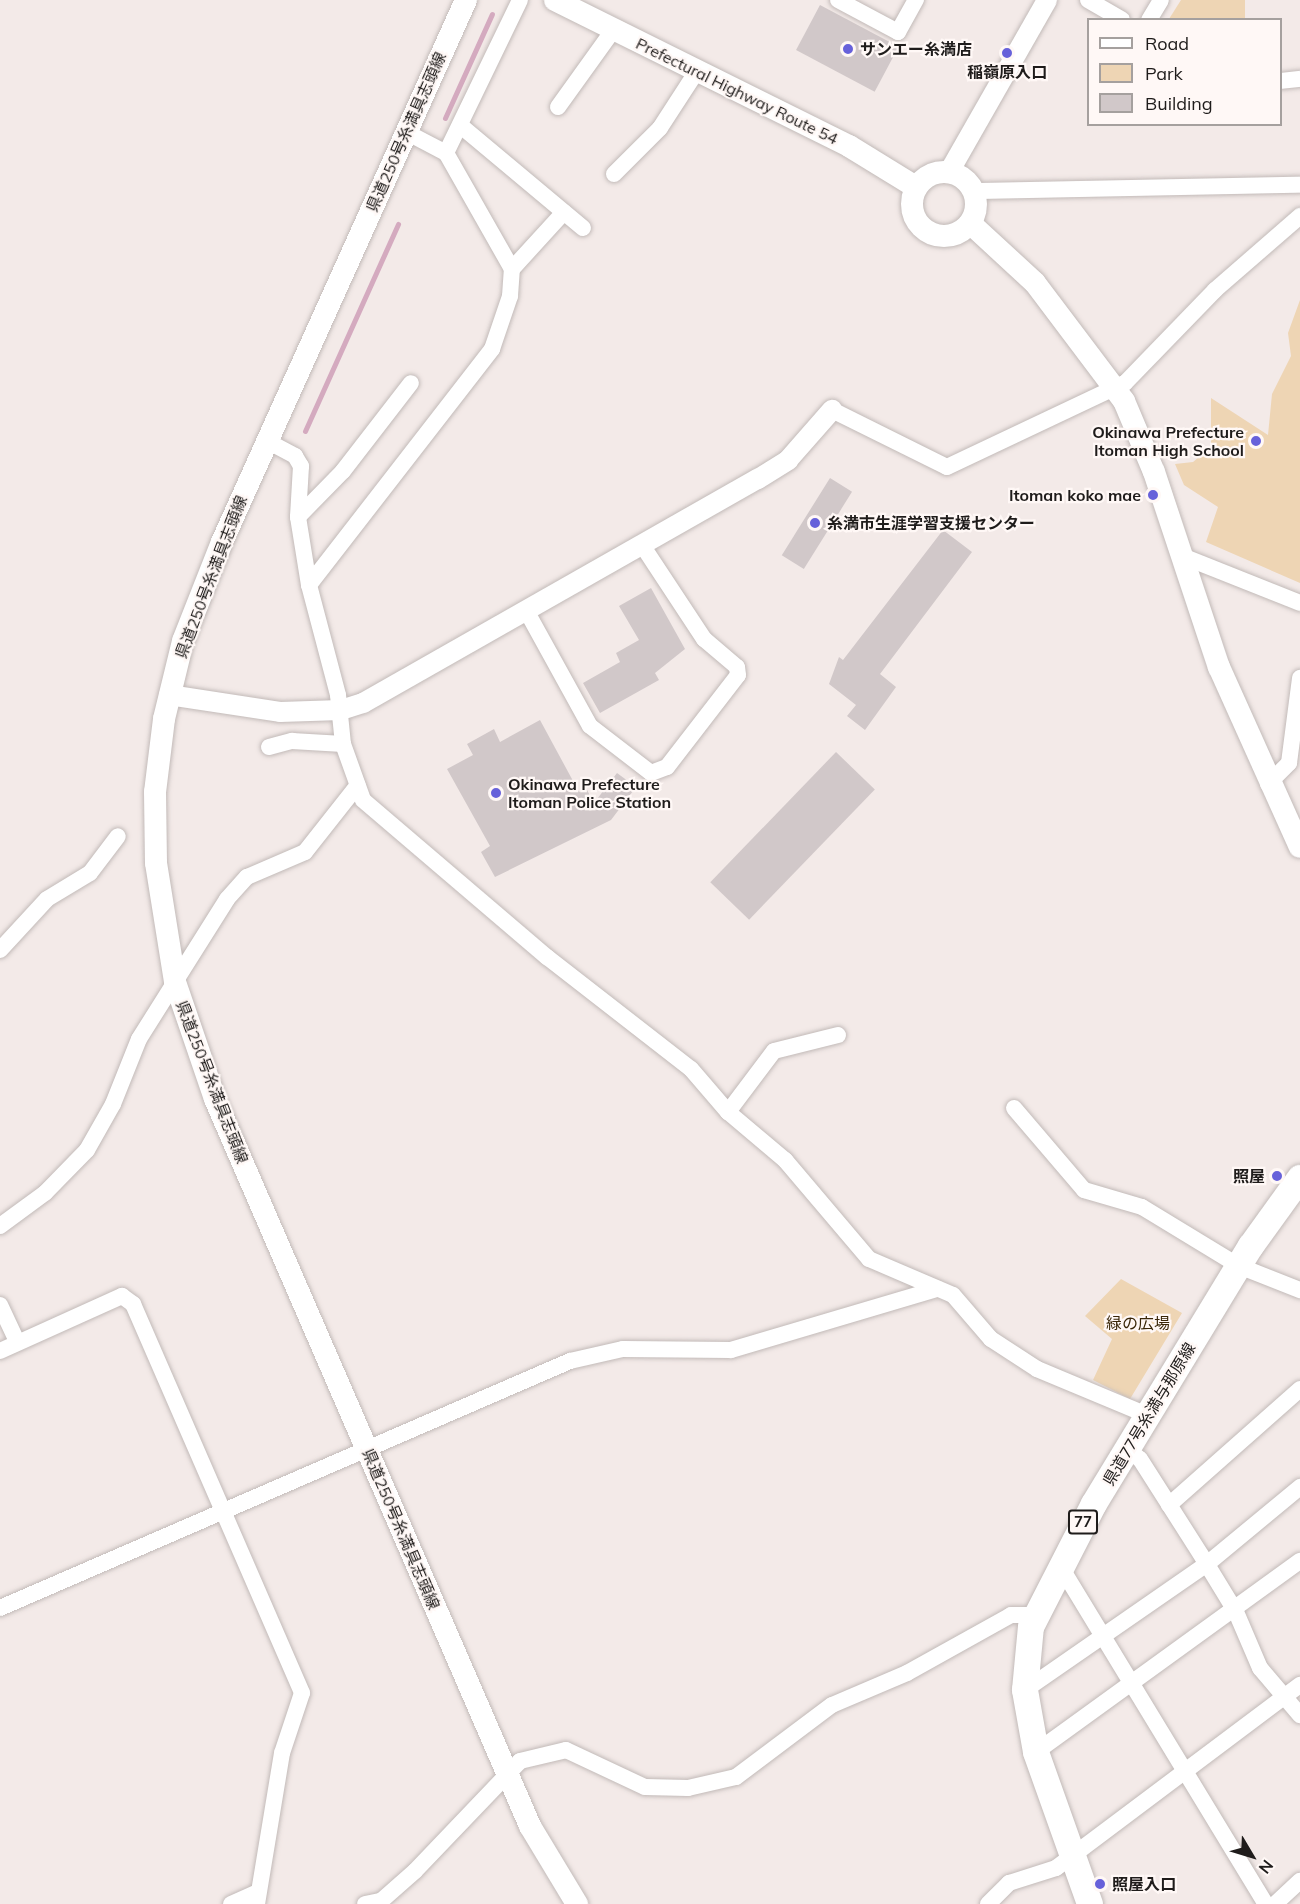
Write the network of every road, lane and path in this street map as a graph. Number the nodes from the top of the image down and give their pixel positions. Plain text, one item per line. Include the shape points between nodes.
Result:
1 (466, 0) edge
2 (520, 0) edge
3 (555, 0) edge
4 (838, 0) edge
5 (916, 0) edge
6 (1047, 0) edge
7 (1088, 0) edge
8 (1161, 0) edge
9 (1119, 18) edge
10 (1150, 18) edge
11 (614, 29) junction
12 (698, 71) junction
13 (1300, 79) edge
14 (1282, 81) edge
15 (558, 107) dead end
16 (461, 126) junction
17 (406, 132) junction
18 (446, 153) junction
19 (949, 172) junction
20 (614, 174) dead end
21 (1300, 185) edge
22 (916, 187) junction
23 (974, 191) junction
24 (564, 212) junction
25 (1300, 216) edge
26 (970, 223) junction
27 (583, 228) dead end
28 (512, 269) junction
29 (411, 383) dead end
30 (1116, 388) junction
31 (832, 410) joint
32 (267, 441) junction
33 (298, 517) junction
34 (642, 545) junction
35 (1182, 556) junction
36 (309, 585) junction
37 (1300, 603) edge
38 (527, 612) junction
39 (1300, 678) edge
40 (169, 695) junction
41 (341, 710) junction
42 (343, 744) junction
43 (269, 747) dead end
44 (1268, 784) junction
45 (358, 785) junction
46 (118, 836) dead end
47 (1300, 847) edge
48 (0, 950) edge
49 (175, 982) junction
50 (838, 1035) dead end
51 (1014, 1108) dead end
52 (728, 1112) junction
53 (1300, 1178) edge
54 (0, 1226) edge
55 (1239, 1266) junction
56 (937, 1289) junction
57 (1300, 1290) edge
58 (0, 1305) edge
59 (16, 1340) junction
60 (0, 1351) edge
61 (1300, 1389) edge
62 (1148, 1415) junction
63 (1127, 1449) junction
64 (367, 1450) junction
65 (1300, 1487) edge
66 (1169, 1504) junction
67 (222, 1511) junction
68 (1300, 1561) edge
69 (1059, 1564) junction
70 (1207, 1564) junction
71 (0, 1608) edge
72 (1236, 1612) junction
73 (1034, 1616) junction
74 (1103, 1640) junction
75 (1300, 1685) edge
76 (1131, 1687) junction
77 (1025, 1690) junction
78 (1285, 1700) junction
79 (1300, 1715) edge
80 (1036, 1752) junction
81 (507, 1772) junction
82 (1182, 1774) junction
83 (1070, 1853) junction
84 (1300, 1881) edge
85 (257, 1899) edge
86 (231, 1904) edge
87 (365, 1904) edge
88 (577, 1904) edge
89 (988, 1904) edge
90 (1090, 1904) edge
91 (1266, 1904) edge
92 (1275, 1904) edge

1 - 17 main road, 県道250号糸満具志頭線
2 - 16 street
3 - 11 main road, Prefectural Highway Route 54
4 - 5 street via 898,32
6 - 19 street
7 - 9 street
8 - 10 street
11 - 12 main road, Prefectural Highway Route 54
11 - 15 street
12 - 20 street via 660,128
12 - 22 main road, Prefectural Highway Route 54 via 879,162
13 - 14 street
16 - 18 street
16 - 24 street
17 - 18 street
17 - 32 main road, 県道250号糸満具志頭線
18 - 28 street
19 - 22 main road via 930,174
19 - 23 main road
21 - 23 street
22 - 26 main road via 911,209 930,234 952,236
23 - 26 main road
24 - 27 street
24 - 28 street
25 - 30 street via 1215,290
26 - 30 main road via 1035,283
28 - 36 street via 510,296 492,349
29 - 33 street via 318,501
30 - 31 street via 947,467
30 - 35 main road via 1138,427
31 - 34 street via 788,460
32 - 33 street via 289,452 301,466
32 - 40 main road, 県道250号糸満具志頭線 via 183,641
33 - 36 street
34 - 38 street
34 - 38 street via 704,639 737,667 738,675 667,767 651,773 590,726
35 - 37 street
35 - 44 main road via 1219,667
36 - 41 street
38 - 41 street via 387,692
39 - 44 street via 1289,763
40 - 41 street via 280,712
40 - 49 main road, 県道250号糸満具志頭線 via 154,827 159,902
41 - 42 street
42 - 43 street via 292,741
42 - 45 street
44 - 47 main road
45 - 49 street via 305,852 247,877 214,917
45 - 52 street via 363,800 381,818 691,1069
46 - 48 street via 90,873 47,899
49 - 54 street via 139,1039 113,1104 87,1150 45,1193
49 - 64 main road, 県道250号糸満具志頭線 via 215,1099
50 - 52 street via 774,1051
51 - 55 street via 1084,1190 1142,1207
52 - 56 street via 784,1160 869,1258
53 - 55 main road, 県道77号糸満与那原線 / 77
55 - 57 street
55 - 62 main road, 県道77号糸満与那原線 / 77
56 - 62 street via 953,1295 991,1339 1037,1369
56 - 64 street via 731,1350 623,1349 570,1361
58 - 59 street
59 - 60 street
59 - 67 street via 122,1296 133,1304
61 - 66 street
62 - 63 main road, 県道77号糸満与那原線 / 77
63 - 66 street via 1140,1459
63 - 69 main road, 県道77号糸満与那原線 / 77
64 - 67 street
64 - 81 main road, 県道250号糸満具志頭線
65 - 70 street
66 - 70 street
67 - 71 street
67 - 85 street via 302,1693 282,1753
68 - 72 street
69 - 73 main road, 県道77号糸満与那原線 / 77
69 - 74 street
70 - 72 street
70 - 74 street
72 - 76 street
72 - 78 street via 1260,1668
73 - 77 main road, 県道77号糸満与那原線 / 77
73 - 81 street via 1011,1615 908,1673 832,1705 736,1777 688,1788 645,1787 566,1750 520,1761
74 - 76 street
74 - 77 street
75 - 78 street
76 - 80 street
76 - 82 street
77 - 80 main road, 県道77号糸満与那原線 / 77
78 - 79 street
78 - 82 street
80 - 83 main road, 県道77号糸満与那原線 / 77
81 - 87 street via 415,1871 381,1901
81 - 88 main road, 県道250号糸満具志頭線 via 530,1826
82 - 83 street
82 - 91 street
83 - 89 street via 1056,1868 1009,1883
83 - 90 main road, 県道77号糸満与那原線 / 77
84 - 92 street
85 - 86 street

